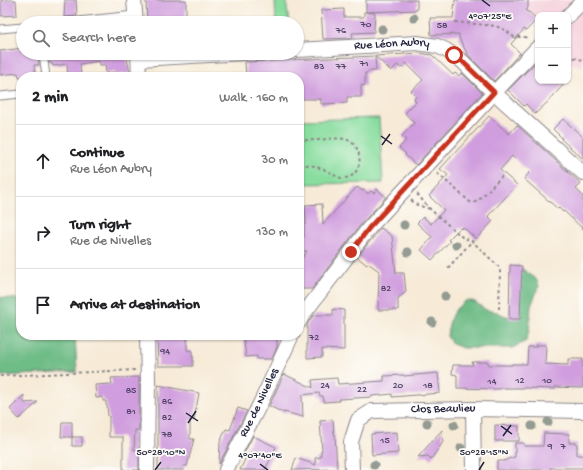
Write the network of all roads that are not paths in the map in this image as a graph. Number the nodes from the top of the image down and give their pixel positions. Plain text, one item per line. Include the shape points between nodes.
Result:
1 (134, 0) edge
2 (583, 1) edge
3 (571, 13) edge
4 (135, 16) edge
5 (16, 27) edge
6 (0, 29) edge
7 (304, 50) edge
8 (535, 51) edge
9 (44, 60) edge
10 (139, 60) edge
11 (45, 72) edge
12 (139, 72) edge
13 (494, 92) junction
14 (16, 94) edge
15 (0, 96) edge
16 (583, 173) edge
17 (304, 313) edge
18 (147, 340) edge
19 (290, 340) edge
20 (473, 409) junction
21 (583, 411) edge
22 (146, 470) edge
23 (226, 470) edge
24 (352, 470) edge
25 (474, 470) edge

1 - 4 street
2 - 3 street
5 - 6 lane
7 - 13 street, Rue Léon Aubry via 417,43 437,46 462,61
8 - 13 street
9 - 11 lane
10 - 12 street
13 - 16 street, Rue Léon Aubry
13 - 17 street via 369,228
14 - 15 lane
18 - 22 street
19 - 23 street, Rue de Nivelles
20 - 21 street, Clos Beaulieu
20 - 24 street, Clos Beaulieu via 372,411 358,420 355,427 351,442
20 - 25 street

